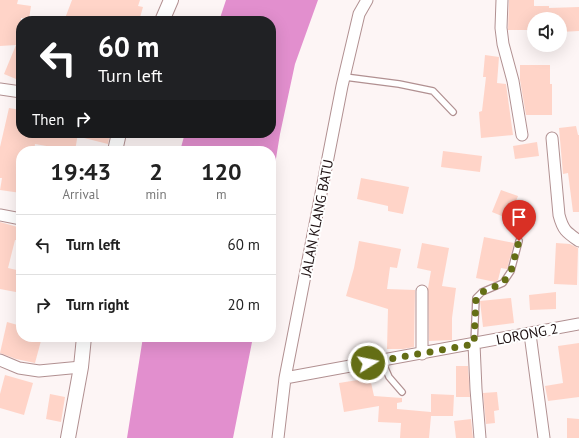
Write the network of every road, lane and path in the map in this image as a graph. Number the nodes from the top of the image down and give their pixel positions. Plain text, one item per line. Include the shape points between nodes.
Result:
1 (171, 0) edge
2 (367, 0) edge
3 (502, 0) edge
4 (164, 16) edge
5 (345, 77) junction
6 (0, 89) edge
7 (16, 91) edge
8 (453, 112) dead end
9 (522, 134) dead end
10 (552, 138) dead end
11 (0, 215) edge
12 (16, 218) edge
13 (579, 240) edge
14 (519, 241) dead end
15 (422, 291) dead end
16 (579, 324) edge
17 (530, 334) junction
18 (84, 342) edge
19 (474, 344) junction
20 (422, 354) junction
21 (0, 360) edge
22 (382, 361) junction
23 (81, 367) junction
24 (285, 378) junction
25 (402, 392) dead end
26 (68, 438) edge
27 (278, 438) edge
28 (480, 438) edge
29 (544, 438) edge

1 - 4 street
2 - 5 street, JALAN KLANG BATU via 359,14
3 - 9 street via 503,44 513,80
5 - 8 lane via 434,91
5 - 24 street, JALAN KLANG BATU
6 - 7 street
10 - 13 street via 562,227
11 - 12 street
14 - 19 lane via 511,271 503,283 482,292 476,298
15 - 20 street
16 - 17 street, LORONG 2
17 - 19 street, LORONG 2
17 - 29 street
18 - 23 street
19 - 20 street, LORONG 2
19 - 28 street
20 - 22 street, LORONG 2
21 - 23 street via 19,368 39,371
22 - 24 street, LORONG 2
22 - 25 lane via 389,377
23 - 26 street
24 - 27 street, JALAN KLANG BATU

